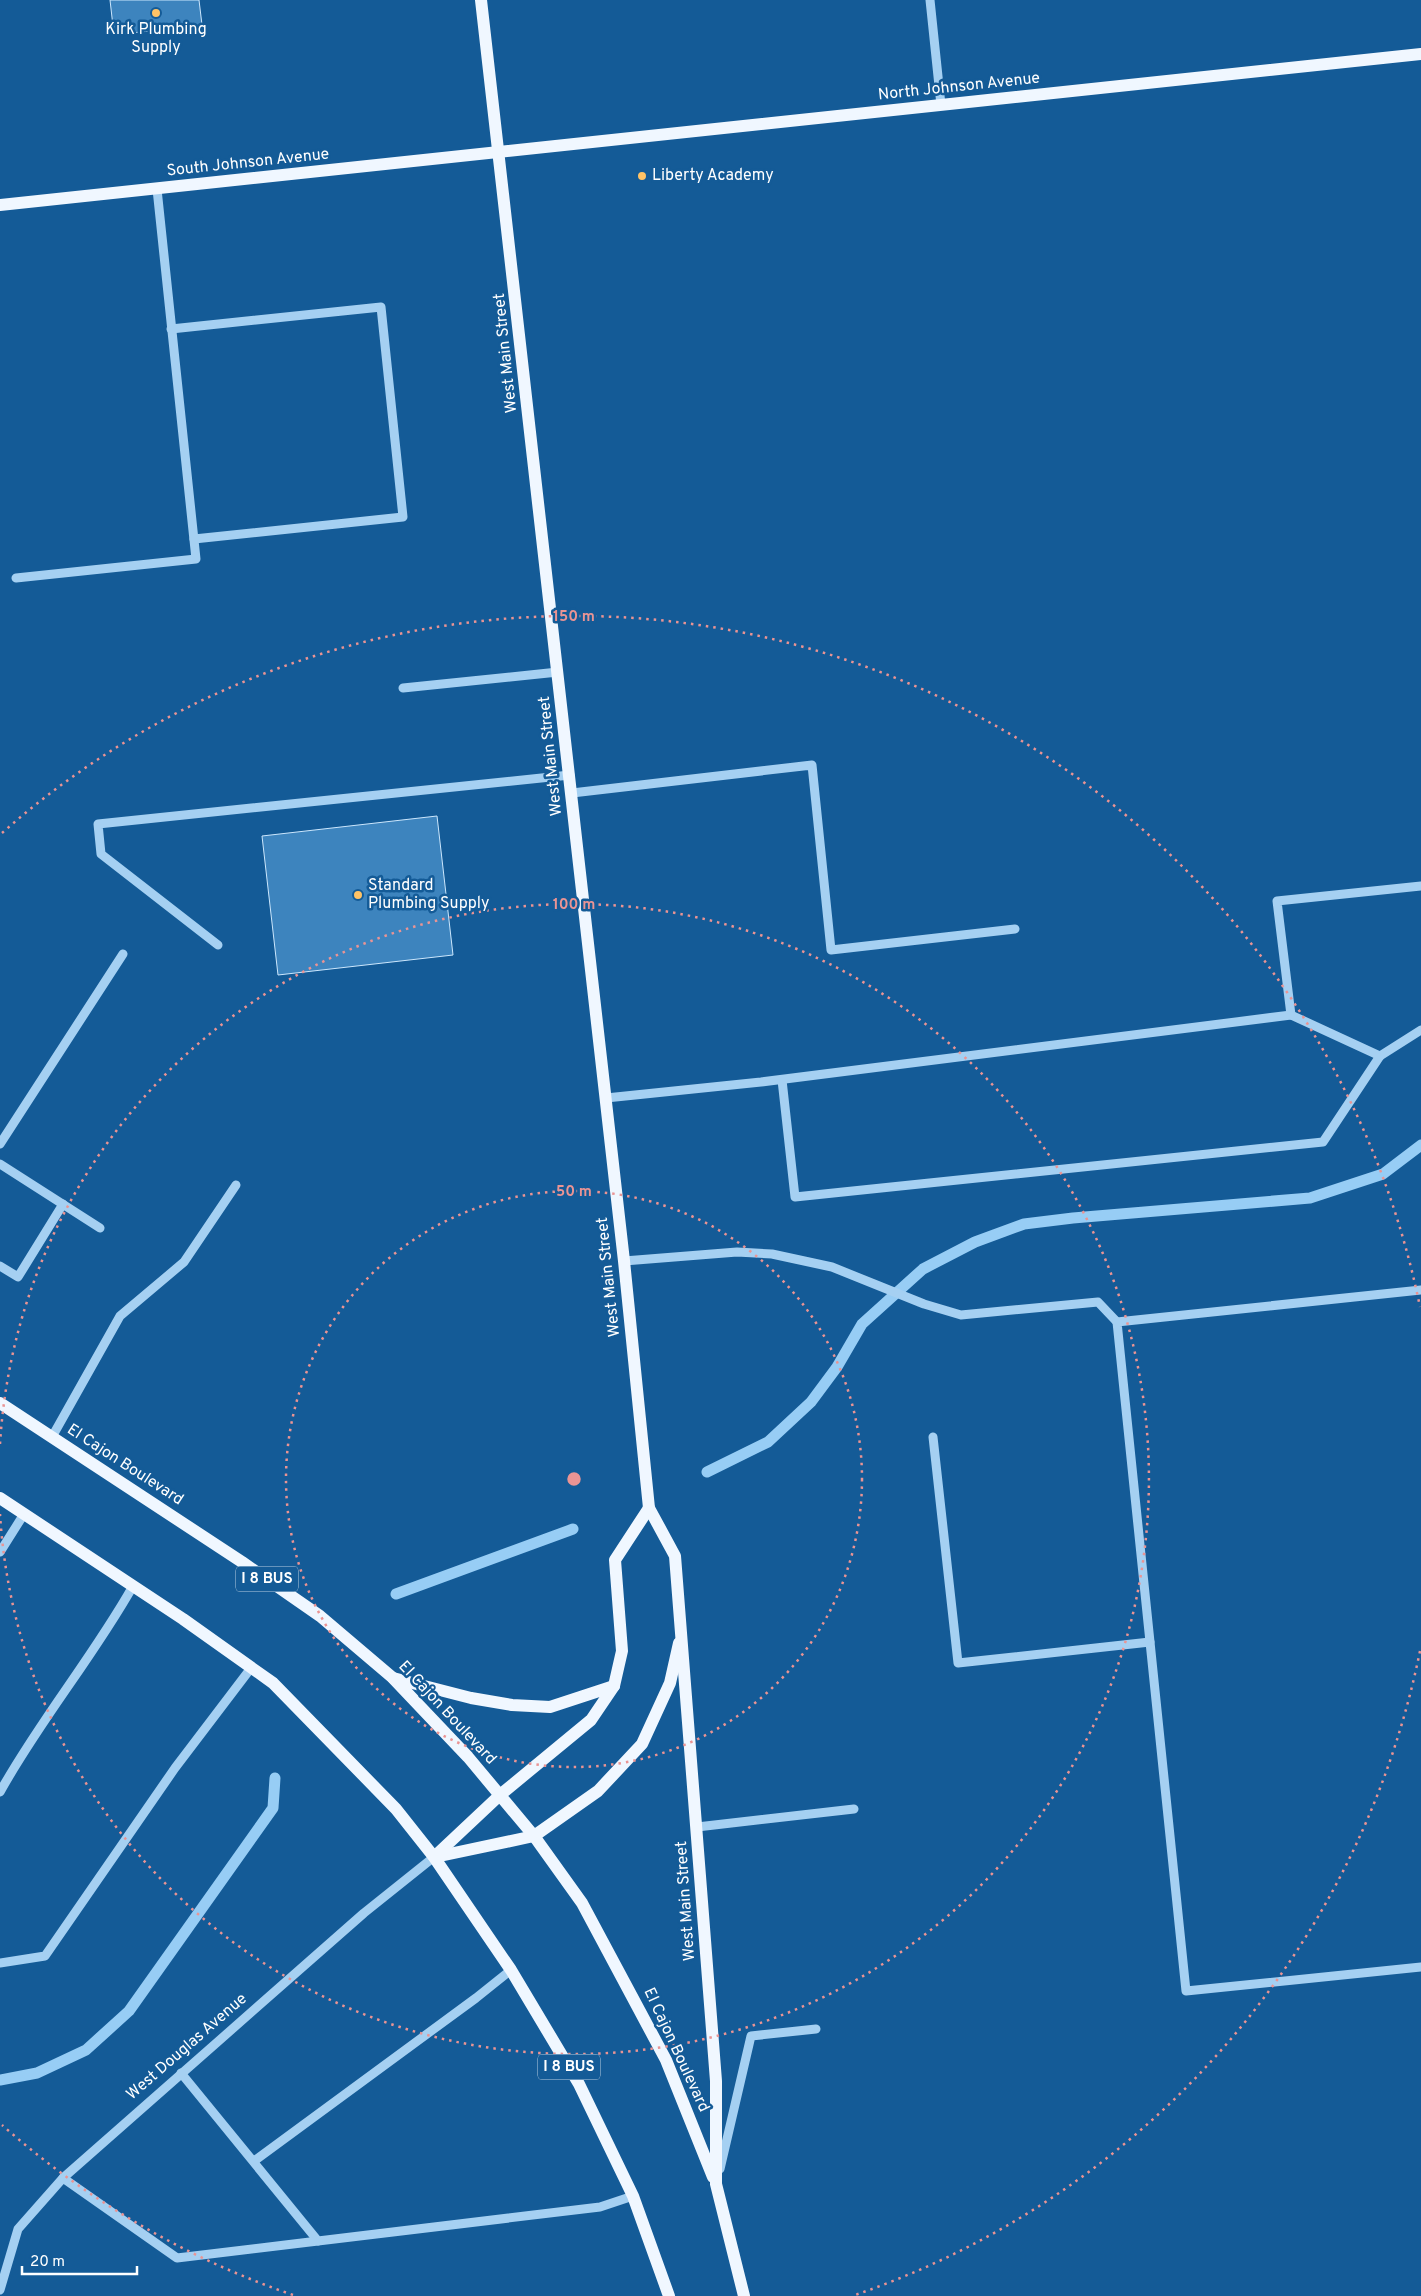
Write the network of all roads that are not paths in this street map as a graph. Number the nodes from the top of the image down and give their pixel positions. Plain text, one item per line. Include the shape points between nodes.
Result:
1 (481, 0) edge
2 (930, 0) edge
3 (1421, 54) edge
4 (941, 105) junction
5 (500, 153) junction
6 (157, 189) junction
7 (0, 205) edge
8 (171, 329) junction
9 (194, 539) junction
10 (16, 578) dead end
11 (558, 672) junction
12 (403, 688) dead end
13 (570, 775) junction
14 (572, 793) junction
15 (1421, 886) edge
16 (1015, 929) dead end
17 (218, 945) dead end
18 (124, 954) dead end
19 (1291, 1015) junction
20 (1421, 1030) edge
21 (1380, 1056) junction
22 (782, 1080) junction
23 (606, 1098) junction
24 (0, 1144) edge
25 (0, 1164) edge
26 (236, 1185) dead end
27 (63, 1204) junction
28 (100, 1228) dead end
29 (624, 1261) junction
30 (0, 1266) edge
31 (1421, 1290) edge
32 (1117, 1322) junction
33 (0, 1403) edge
34 (52, 1436) junction
35 (933, 1437) dead end
36 (0, 1498) edge
37 (649, 1508) junction
38 (24, 1514) junction
39 (0, 1552) edge
40 (133, 1586) junction
41 (682, 1631) junction
42 (1150, 1642) junction
43 (251, 1668) junction
44 (393, 1678) junction
45 (614, 1686) junction
46 (0, 1792) edge
47 (500, 1795) junction
48 (854, 1809) dead end
49 (697, 1827) junction
50 (534, 1836) junction
51 (434, 1857) junction
52 (0, 1963) edge
53 (1421, 1967) edge
54 (511, 1970) junction
55 (816, 2029) dead end
56 (182, 2073) junction
57 (254, 2161) junction
58 (63, 2178) junction
59 (716, 2184) junction
60 (633, 2196) junction
61 (318, 2241) junction
62 (0, 2290) edge
63 (669, 2296) edge
64 (744, 2296) edge

1 - 5 main road, West Main Street
2 - 4 street
3 - 4 main road, North Johnson Avenue
4 - 5 main road, North Johnson Avenue
5 - 6 main road, South Johnson Avenue
5 - 11 main road, West Main Street
6 - 7 main road, South Johnson Avenue
6 - 8 street
8 - 9 street
8 - 9 street via 381,307 403,517
9 - 10 street via 196,559
11 - 12 street
11 - 13 main road, West Main Street
13 - 14 main road, West Main Street
13 - 17 street via 98,824 101,854
14 - 16 street via 812,765 831,950
14 - 23 main road, West Main Street
15 - 19 street via 1277,901
18 - 24 street
19 - 21 street
19 - 22 street
20 - 21 street
21 - 22 street via 1323,1142 795,1198
22 - 23 street
23 - 29 main road, West Main Street
25 - 27 street
26 - 34 street via 184,1262 120,1316
27 - 28 street
27 - 30 street via 18,1277
29 - 32 street via 737,1252 772,1254 832,1267 961,1316 1098,1302
29 - 37 main road, West Main Street
31 - 32 street
32 - 42 street
33 - 34 main road, El Cajon Boulevard / I 8 BUS
34 - 44 main road, El Cajon Boulevard / I 8 BUS via 320,1616
35 - 42 street via 958,1663
36 - 38 main road, I 8 BUS
37 - 41 main road, West Main Street via 675,1556
37 - 45 main road via 614,1560 622,1651
38 - 39 street
38 - 40 main road, I 8 BUS
40 - 43 main road, I 8 BUS
40 - 46 street via 23,1750
41 - 49 main road, West Main Street
41 - 50 main road, West Douglas Avenue via 670,1682 642,1744 598,1792
42 - 53 street via 1186,1991
43 - 51 main road, I 8 BUS via 273,1683 383,1795
43 - 52 street via 175,1768 45,1956
44 - 45 main road via 471,1698 550,1707
44 - 47 main road, El Cajon Boulevard / I 8 BUS
45 - 47 main road via 591,1720
47 - 50 main road, El Cajon Boulevard / I 8 BUS
47 - 51 main road, West Douglas Avenue
48 - 49 street
49 - 59 main road, West Main Street via 716,2081
50 - 51 main road, West Douglas Avenue
50 - 59 main road, El Cajon Boulevard / I 8 BUS via 582,1903 625,1980 666,2060
51 - 54 main road, I 8 BUS
51 - 56 street, West Douglas Avenue via 364,1913
54 - 57 street
54 - 60 main road, I 8 BUS via 579,2084
55 - 59 street via 751,2036
56 - 57 street
56 - 58 street, West Douglas Avenue
57 - 61 street
58 - 61 street via 177,2258
58 - 62 street, West Douglas Avenue via 18,2229
59 - 64 main road, West Main Street / I 8 BUS
60 - 61 street via 600,2207
60 - 63 main road, I 8 BUS

